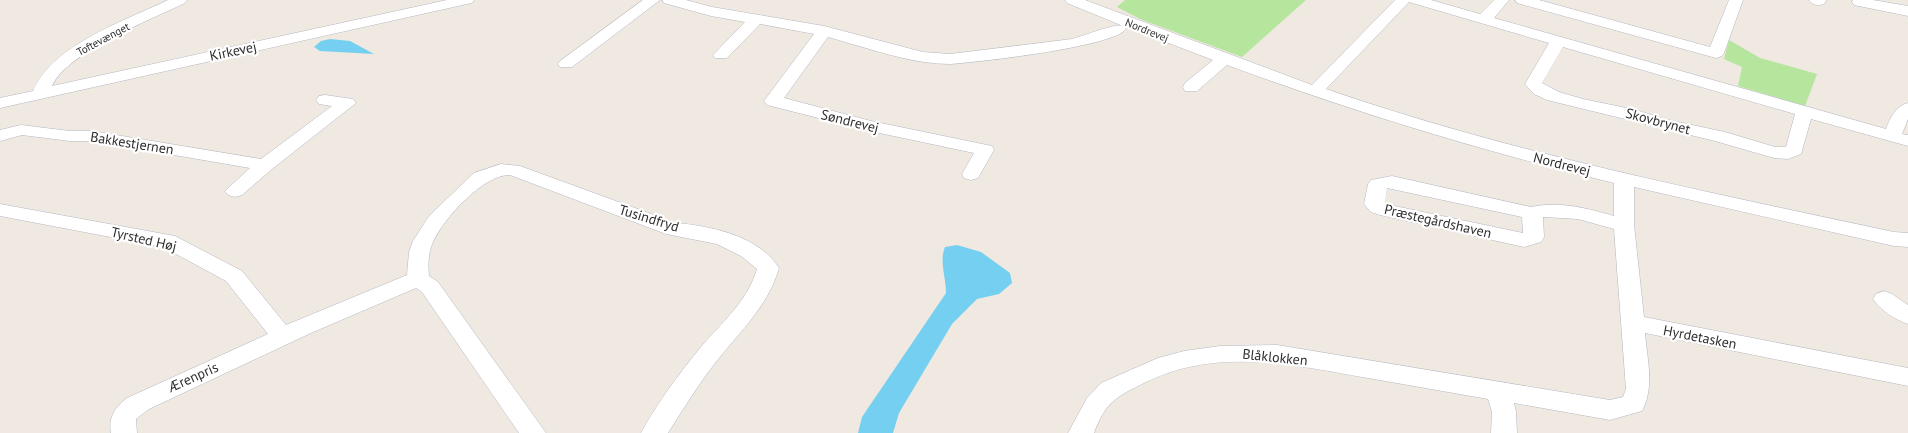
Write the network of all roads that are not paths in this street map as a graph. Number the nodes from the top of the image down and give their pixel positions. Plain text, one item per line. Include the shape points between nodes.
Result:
1 (180, 0) edge
2 (467, 0) edge
3 (653, 0) edge
4 (669, 0) edge
5 (1072, 0) edge
6 (1403, 0) edge
7 (1415, 0) edge
8 (1502, 0) edge
9 (1522, 0) edge
10 (1736, 0) edge
11 (1859, 2) dead end
12 (1908, 11) edge
13 (755, 20) junction
14 (1484, 20) junction
15 (1118, 29) dead end
16 (824, 31) junction
17 (1558, 42) junction
18 (721, 55) dead end
19 (1223, 60) junction
20 (566, 64) dead end
21 (1190, 87) dead end
22 (1314, 92) junction
23 (40, 94) junction
24 (325, 100) dead end
25 (0, 103) edge
26 (1908, 108) edge
27 (1804, 112) junction
28 (0, 136) edge
29 (1900, 139) edge
30 (265, 165) junction
31 (971, 174) dead end
32 (1624, 179) junction
33 (235, 192) dead end
34 (0, 210) edge
35 (1531, 213) junction
36 (1624, 225) junction
37 (1908, 240) edge
38 (418, 279) junction
39 (1884, 298) dead end
40 (1908, 316) edge
41 (1633, 322) junction
42 (283, 336) junction
43 (1908, 377) edge
44 (1498, 392) junction
45 (124, 433) edge
46 (533, 433) edge
47 (654, 433) edge
48 (1081, 433) edge
49 (1504, 433) edge

1 - 23 street, Toftevænget via 92,44 61,64 49,75
2 - 23 street, Kirkevej
3 - 20 street
4 - 13 street
5 - 19 street, Nordrevej
6 - 22 street
7 - 14 street
8 - 14 street
9 - 10 street via 1716,53
11 - 12 street
13 - 16 street
13 - 18 street
14 - 17 street
15 - 16 street via 1072,44 950,59 900,52
16 - 31 street, Søndrevej via 773,101 870,126 985,150
17 - 27 street
17 - 27 street, Skovbrynet via 1533,84 1553,96 1580,104 1788,153 1794,150
19 - 21 street
19 - 22 street, Nordrevej
22 - 32 street, Nordrevej via 1492,146
23 - 25 street, Kirkevej
24 - 30 street via 347,103
26 - 29 street via 1899,119
27 - 29 street
28 - 30 street, Bakkestjernen via 21,130 92,136
30 - 33 street
32 - 36 street
32 - 37 street, Nordrevej
34 - 42 street, Tyrsted Høj via 168,242 186,250 234,276
35 - 35 street, Præstegårdshaven via 1392,182 1378,184 1374,204 1386,211 1524,240 1534,237
35 - 36 street, Præstegårdshaven via 1562,209
36 - 41 street
38 - 42 street
38 - 46 street via 430,287
38 - 47 street, Tusindfryd via 418,253 433,224 481,177 506,169 673,229 691,230 730,242 760,258 768,268 766,283 740,320 707,357
39 - 40 street
41 - 43 street, Hyrdetasken
41 - 44 street, Blåklokken via 1638,389 1633,404 1610,410
42 - 45 street, Ærenpris via 140,402 124,416 121,422
44 - 48 street, Blåklokken via 1276,354 1230,352 1190,356 1151,368 1105,392
44 - 49 street via 1504,412

